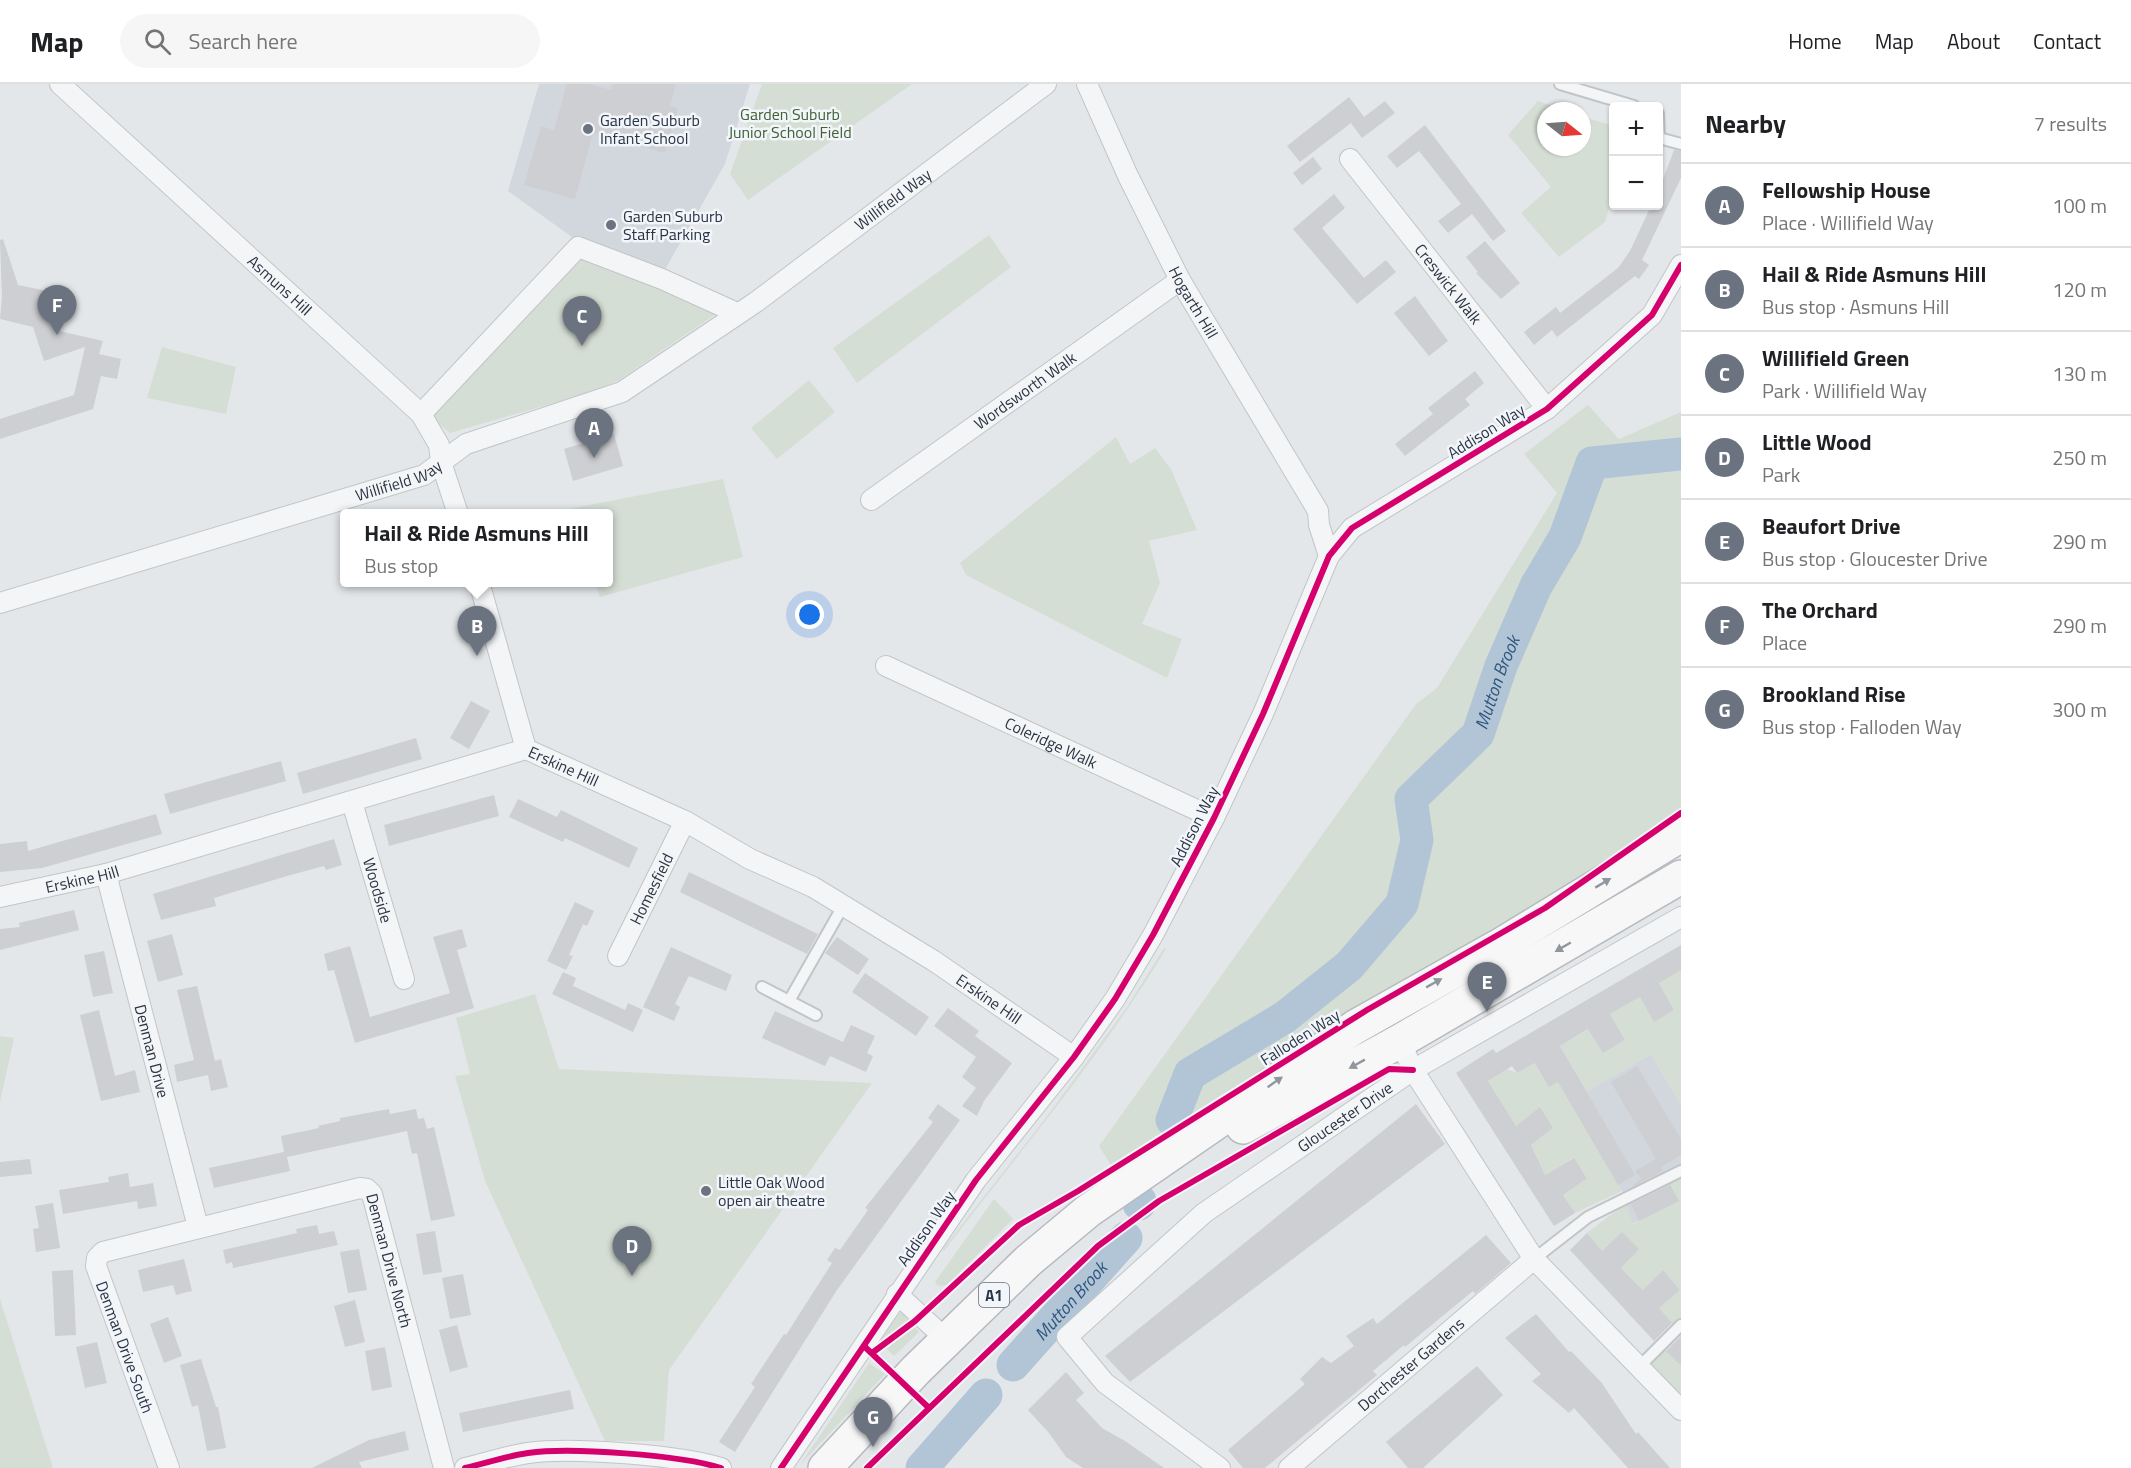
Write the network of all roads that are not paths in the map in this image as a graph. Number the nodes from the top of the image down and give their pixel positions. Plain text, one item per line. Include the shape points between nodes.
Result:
1 (60, 84) edge
2 (1046, 84) edge
3 (1087, 84) edge
4 (1548, 84) edge
5 (1554, 84) edge
6 (1560, 84) edge
7 (1621, 102) edge
8 (1663, 139) edge
9 (1681, 144) edge
10 (1350, 159) dead end
11 (1681, 265) edge
12 (1180, 280) junction
13 (737, 313) junction
14 (1547, 409) junction
15 (421, 414) junction
16 (441, 462) junction
17 (871, 500) dead end
18 (457, 509) edge
19 (1318, 511) junction
20 (1352, 528) junction
21 (1329, 556) junction
22 (480, 587) edge
23 (0, 603) edge
24 (886, 666) dead end
25 (526, 749) junction
26 (352, 802) junction
27 (1214, 818) junction
28 (685, 821) junction
29 (1681, 835) edge
30 (106, 874) junction
31 (1681, 877) edge
32 (0, 897) edge
33 (843, 906) junction
34 (1681, 917) edge
35 (618, 956) dead end
36 (404, 979) dead end
37 (762, 987) dead end
38 (789, 1001) junction
39 (1383, 1011) junction
40 (816, 1015) dead end
41 (1400, 1041) junction
42 (1074, 1057) junction
43 (1413, 1070) junction
44 (1681, 1171) edge
45 (1088, 1211) junction
46 (198, 1227) junction
47 (1534, 1259) junction
48 (897, 1294) junction
49 (1681, 1325) edge
50 (947, 1340) junction
51 (1639, 1367) junction
52 (1681, 1410) edge
53 (169, 1468) edge
54 (444, 1468) edge
55 (465, 1468) edge
56 (721, 1468) edge
57 (781, 1468) edge
58 (825, 1468) edge
59 (1221, 1468) edge
60 (1289, 1468) edge

1 - 15 street, Asmuns Hill
2 - 13 street, Willifield Way
3 - 12 street, Hogarth Hill
4 - 5 lane
6 - 7 lane
8 - 9 lane
10 - 14 street, Creswick Walk
11 - 14 street, Addison Way via 1652,315
12 - 17 street, Wordsworth Walk
12 - 19 street, Hogarth Hill
13 - 15 street via 662,279 578,248
13 - 16 street, Willifield Way via 622,392 466,444
14 - 20 street, Addison Way
15 - 16 street, Asmuns Hill via 439,445
16 - 18 street, Asmuns Hill
16 - 23 street, Willifield Way via 424,475
19 - 20 street
19 - 21 street, Hogarth Hill
20 - 21 street, Addison Way
21 - 27 street, Addison Way via 1263,714
22 - 25 street
24 - 27 street, Coleridge Walk
25 - 26 street, Erskine Hill
25 - 28 street, Erskine Hill
26 - 30 street, Erskine Hill
26 - 36 street, Woodside
27 - 42 street, Addison Way via 1153,935
28 - 33 street, Erskine Hill via 750,860 813,887
28 - 35 street, Homesfield
39 -> 29 highway, Falloden Way / A1 via 1499,946
30 - 32 street, Erskine Hill
30 - 46 street, Denman Drive
31 -> 41 highway, Falloden Way / A1
33 - 38 lane
33 - 42 street, Erskine Hill via 934,961
34 - 43 street, Gloucester Drive
37 - 38 lane
38 - 40 lane
39 - 41 highway
45 -> 39 highway, Falloden Way / A1
41 - 43 street
41 -> 45 highway, Falloden Way / A1
42 - 48 street, Addison Way via 976,1179
43 - 47 street
43 - 59 street, Gloucester Drive via 1204,1213 1067,1337 1105,1383
44 - 47 lane via 1588,1217
45 - 50 highway, Falloden Way / A1
46 - 53 street, Denman Drive South via 103,1252 96,1266
46 - 54 street, Denman Drive North via 368,1189
47 - 51 street
47 - 60 street, Dorchester Gardens
48 - 50 street
48 - 57 street, Addison Way
49 - 51 lane
50 - 58 highway, Falloden Way / A1
51 - 52 street
55 - 56 street via 529,1453 597,1453

